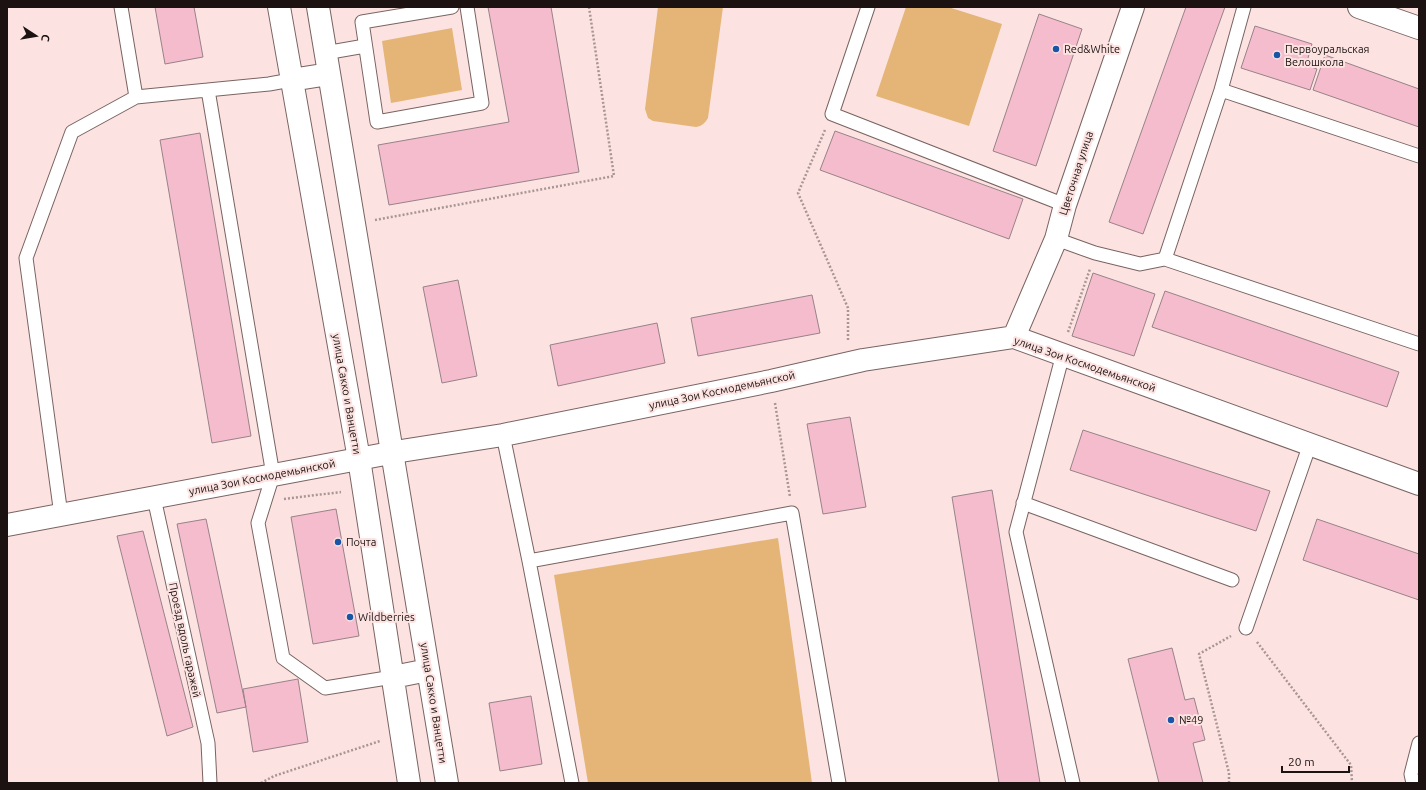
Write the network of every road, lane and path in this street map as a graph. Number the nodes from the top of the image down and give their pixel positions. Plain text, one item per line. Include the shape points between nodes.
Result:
1 (120, 7) edge
2 (279, 7) edge
3 (318, 7) edge
4 (452, 7) edge
5 (467, 7) edge
6 (589, 7) edge
7 (868, 7) edge
8 (1133, 7) edge
9 (1244, 7) edge
10 (1359, 7) edge
11 (1419, 28) edge
12 (365, 46) junction
13 (327, 64) junction
14 (291, 80) junction
15 (208, 90) junction
16 (1221, 90) junction
17 (136, 98) junction
18 (832, 114) junction
19 (1419, 156) edge
20 (1065, 205) junction
21 (371, 221) dead end
22 (1056, 239) junction
23 (1095, 253) junction
24 (1165, 259) junction
25 (1014, 337) junction
26 (1419, 344) edge
27 (1065, 345) junction
28 (848, 363) junction
29 (771, 381) junction
30 (503, 435) junction
31 (1310, 444) junction
32 (392, 453) junction
33 (359, 459) junction
34 (273, 475) junction
35 (1419, 484) edge
36 (154, 498) junction
37 (1023, 503) junction
38 (792, 513) junction
39 (61, 515) junction
40 (7, 525) edge
41 (529, 561) junction
42 (1232, 580) dead end
43 (1246, 628) junction
44 (428, 670) junction
45 (393, 677) junction
46 (384, 740) dead end
47 (1419, 743) edge
48 (210, 783) edge
49 (261, 783) edge
50 (409, 783) edge
51 (447, 783) edge
52 (572, 783) edge
53 (839, 783) edge
54 (1073, 783) edge
55 (1229, 783) edge
56 (1352, 783) edge
57 (1413, 783) edge

1 - 17 lane
2 - 14 street, улица Сакко и Ванцетти
3 - 13 street, улица Сакко и Ванцетти
4 - 12 lane via 362,22
5 - 12 lane via 482,103 376,122
6 - 21 path via 614,176
7 - 18 lane
8 - 20 street, Цветочная улица
9 - 16 lane
10 - 11 street
12 - 13 lane
13 - 14 street
13 - 32 street, улица Сакко и Ванцетти
14 - 15 lane
14 - 33 street, улица Сакко и Ванцетти
15 - 17 lane
15 - 34 lane
16 - 19 lane
16 - 24 lane
17 - 39 lane via 72,132 26,258
18 - 20 lane
18 - 28 path via 798,193 848,308
20 - 22 street, Цветочная улица
22 - 23 lane
22 - 25 street, Цветочная улица
23 - 24 lane via 1140,264
23 - 27 path
24 - 26 lane
25 - 27 street, улица Зои Космодемьянской
25 - 28 street, улица Зои Космодемьянской
27 - 31 street, улица Зои Космодемьянской
27 - 37 lane
28 - 29 street, улица Зои Космодемьянской
29 - 30 street, улица Зои Космодемьянской
29 - 38 path
30 - 32 street, улица Зои Космодемьянской
30 - 41 lane
31 - 35 street, улица Зои Космодемьянской
31 - 43 lane
32 - 33 street, улица Зои Космодемьянской
32 - 44 street, улица Сакко и Ванцетти
33 - 34 street, улица Зои Космодемьянской
33 - 45 street, улица Сакко и Ванцетти
34 - 36 street, улица Зои Космодемьянской
34 - 45 lane via 258,523 283,658 325,688
36 - 39 street, улица Зои Космодемьянской
36 - 48 lane, Проезд вдоль гаражей via 208,743
37 - 42 lane
37 - 54 lane via 1016,532
38 - 41 lane
38 - 53 lane
39 - 40 street, улица Зои Космодемьянской
41 - 52 lane
43 - 55 path via 1199,654 1229,773
43 - 56 path via 1351,765
44 - 45 street
44 - 51 street, улица Сакко и Ванцетти
45 - 50 street, улица Сакко и Ванцетти
46 - 49 path via 274,776
47 - 57 lane via 1411,774

